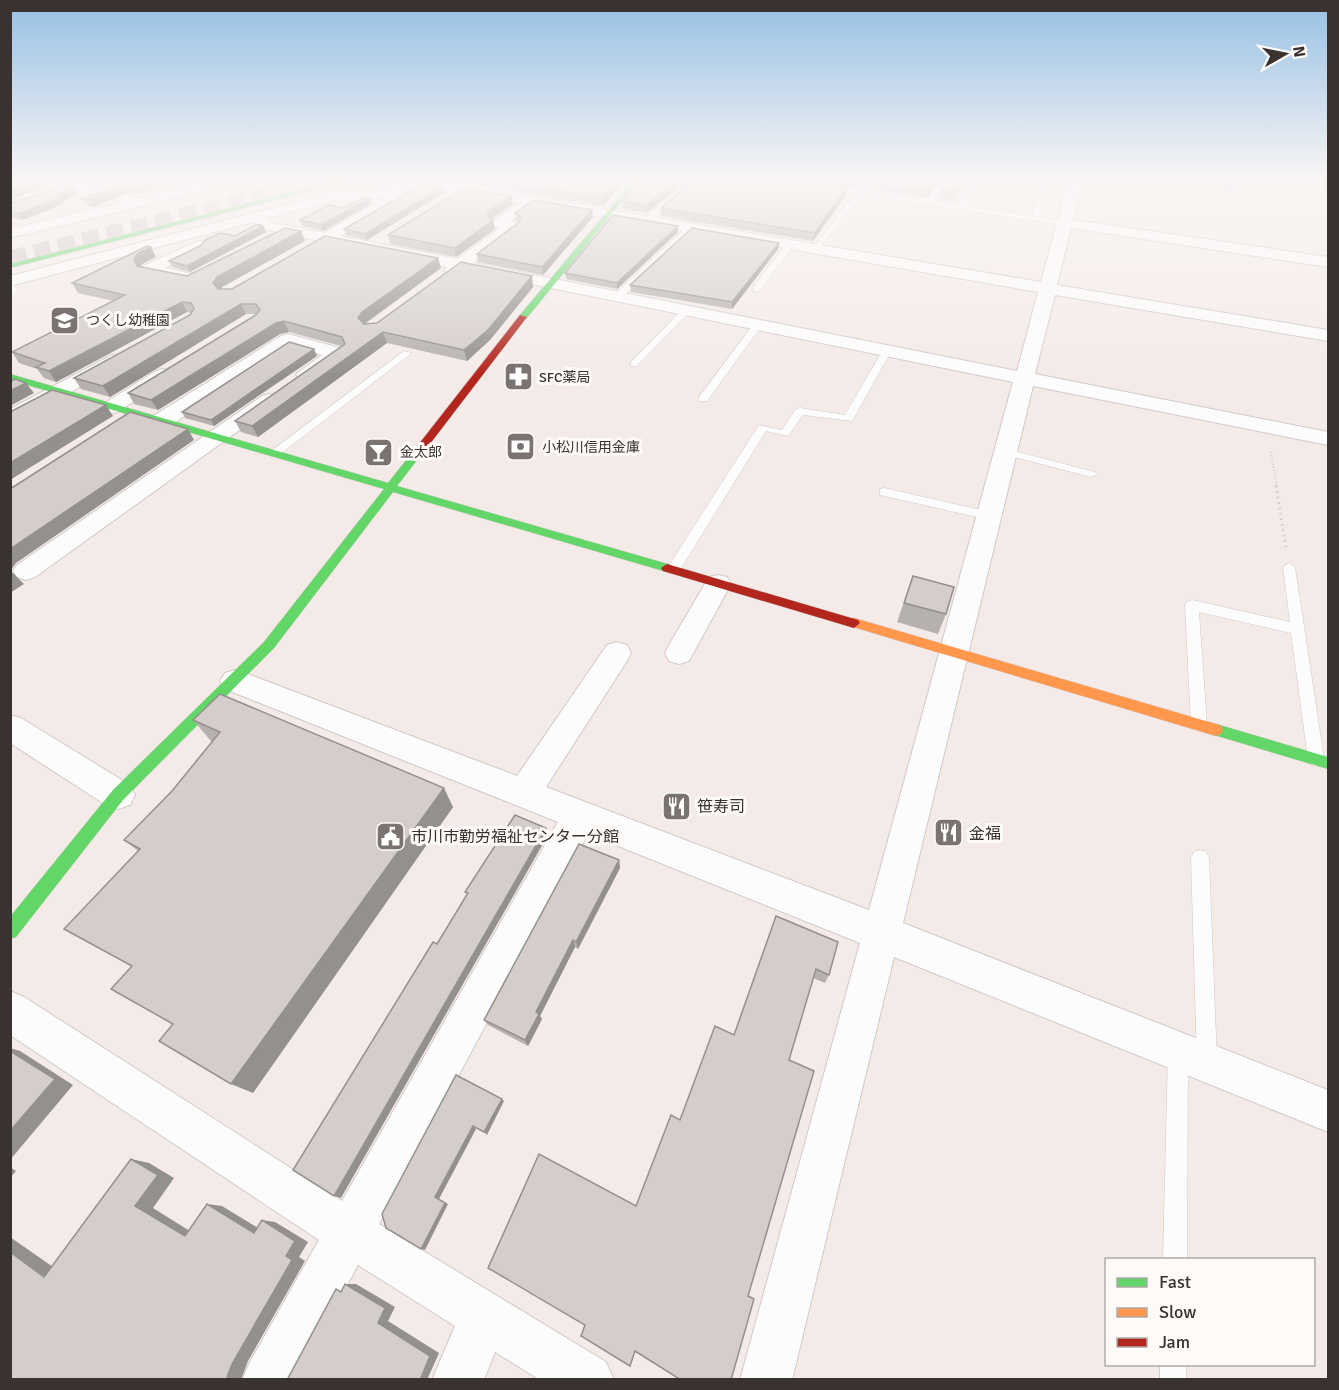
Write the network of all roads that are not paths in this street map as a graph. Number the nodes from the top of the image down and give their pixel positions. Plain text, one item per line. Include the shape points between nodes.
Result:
1 (85, 247) edge
2 (144, 247) edge
3 (196, 247) edge
4 (312, 247) edge
5 (357, 247) edge
6 (373, 247) edge
7 (485, 247) edge
8 (580, 247) edge
9 (671, 247) edge
10 (789, 247) edge
11 (803, 247) edge
12 (1048, 247) edge
13 (1226, 247) edge
14 (308, 249) edge
15 (817, 249) joint
16 (336, 254) edge
17 (1329, 262) edge
18 (462, 264) junction
19 (10, 266) edge
20 (202, 274) edge
21 (10, 282) edge
22 (550, 282) junction
23 (435, 283) edge
24 (1046, 288) junction
25 (756, 289) dead end
26 (10, 294) edge
27 (619, 295) junction
28 (687, 310) junction
29 (758, 324) junction
30 (1329, 336) edge
31 (887, 350) junction
32 (128, 352) edge
33 (407, 353) edge
34 (182, 364) edge
35 (634, 364) dead end
36 (10, 377) edge
37 (1025, 378) junction
38 (58, 392) junction
39 (703, 399) dead end
40 (110, 408) junction
41 (136, 413) junction
42 (10, 418) edge
43 (163, 420) junction
44 (107, 432) edge
45 (218, 437) junction
46 (1329, 439) edge
47 (1006, 452) junction
48 (275, 453) junction
49 (1091, 474) dead end
50 (391, 487) junction
51 (884, 492) dead end
52 (990, 516) junction
53 (1288, 567) road end
54 (673, 570) junction
55 (26, 571) dead end
56 (718, 584) junction
57 (1297, 629) junction
58 (617, 653) dead end
59 (679, 653) dead end
60 (955, 653) junction
61 (235, 681) junction
62 (1199, 725) junction
63 (10, 727) edge
64 (1322, 761) edge
65 (524, 794) junction
66 (118, 795) junction
67 (580, 816) junction
68 (1200, 858) dead end
69 (10, 931) edge
70 (881, 933) junction
71 (10, 1011) edge
72 (1192, 1058) junction
73 (1329, 1111) edge
74 (350, 1233) junction
75 (1175, 1258) edge
76 (485, 1316) junction
77 (268, 1380) edge
78 (458, 1380) edge
79 (588, 1380) edge
80 (766, 1380) edge

1 - 19 main road
2 - 21 street
3 - 20 street via 149,270 192,279
4 - 14 street
5 - 16 street
6 - 18 street
7 - 18 street
8 - 22 main road
9 - 27 lane
10 - 25 lane
11 - 15 street
12 - 24 street
13 - 17 street
15 - 24 street
18 - 22 street
18 - 23 street
21 - 26 lane via 15,291
22 - 27 street
22 - 50 main road
24 - 30 street
24 - 37 street
27 - 28 street
28 - 29 street
28 - 35 lane
29 - 31 street
29 - 39 lane
31 - 37 street
31 - 54 lane via 849,419 800,411 784,434 763,428
32 - 38 street
33 - 48 lane
34 - 40 street
36 - 38 main road
37 - 46 street
37 - 47 street
38 - 40 main road
38 - 42 street
40 - 41 main road
41 - 43 main road
41 - 44 street
43 - 45 main road
43 - 45 street via 288,339 337,352
45 - 48 main road
45 - 55 street
47 - 49 lane
47 - 52 street
48 - 50 main road
50 - 54 main road
50 - 61 main road via 269,645
51 - 52 lane
52 - 60 street
53 - 57 lane
54 - 56 main road
56 - 59 street
56 - 60 main road
57 - 62 lane via 1192,605
57 - 64 lane
58 - 65 street
60 - 62 main road
60 - 70 street
61 - 65 street
61 - 66 main road
62 - 64 main road
63 - 66 street
65 - 67 street
66 - 69 main road
67 - 70 street
67 - 74 street
68 - 72 lane
70 - 72 street
70 - 80 street
71 - 74 street
72 - 73 street
72 - 75 lane
74 - 76 street
74 - 77 street
76 - 78 street
76 - 79 street

